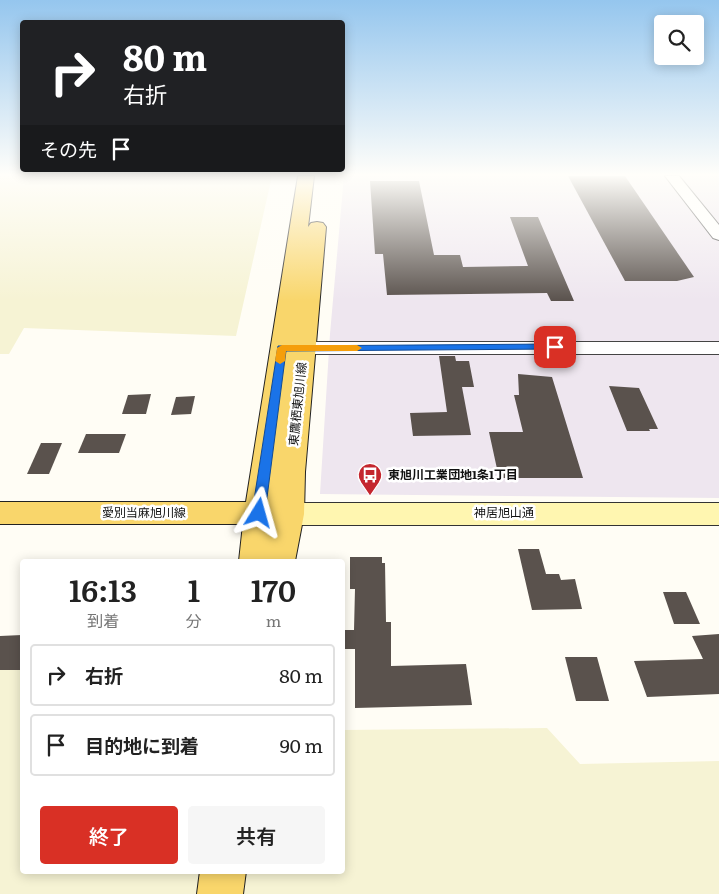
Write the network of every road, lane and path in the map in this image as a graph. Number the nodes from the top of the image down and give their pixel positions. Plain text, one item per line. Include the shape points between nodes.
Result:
1 (303, 218) edge
2 (315, 218) edge
3 (705, 218) edge
4 (719, 235) edge
5 (293, 348) junction
6 (719, 348) edge
7 (0, 513) edge
8 (274, 513) junction
9 (719, 514) edge
10 (256, 559) edge
11 (279, 559) edge
12 (223, 874) edge
13 (220, 894) edge

1 - 5 main road, 東鷹栖東旭川線
2 - 5 main road, 東鷹栖東旭川線
3 - 4 street
5 - 6 street
5 - 8 main road, 東鷹栖東旭川線
7 - 8 main road, 愛別当麻旭川線
8 - 9 main road, 神居旭山通
8 - 10 main road
8 - 11 main road
12 - 13 main road

